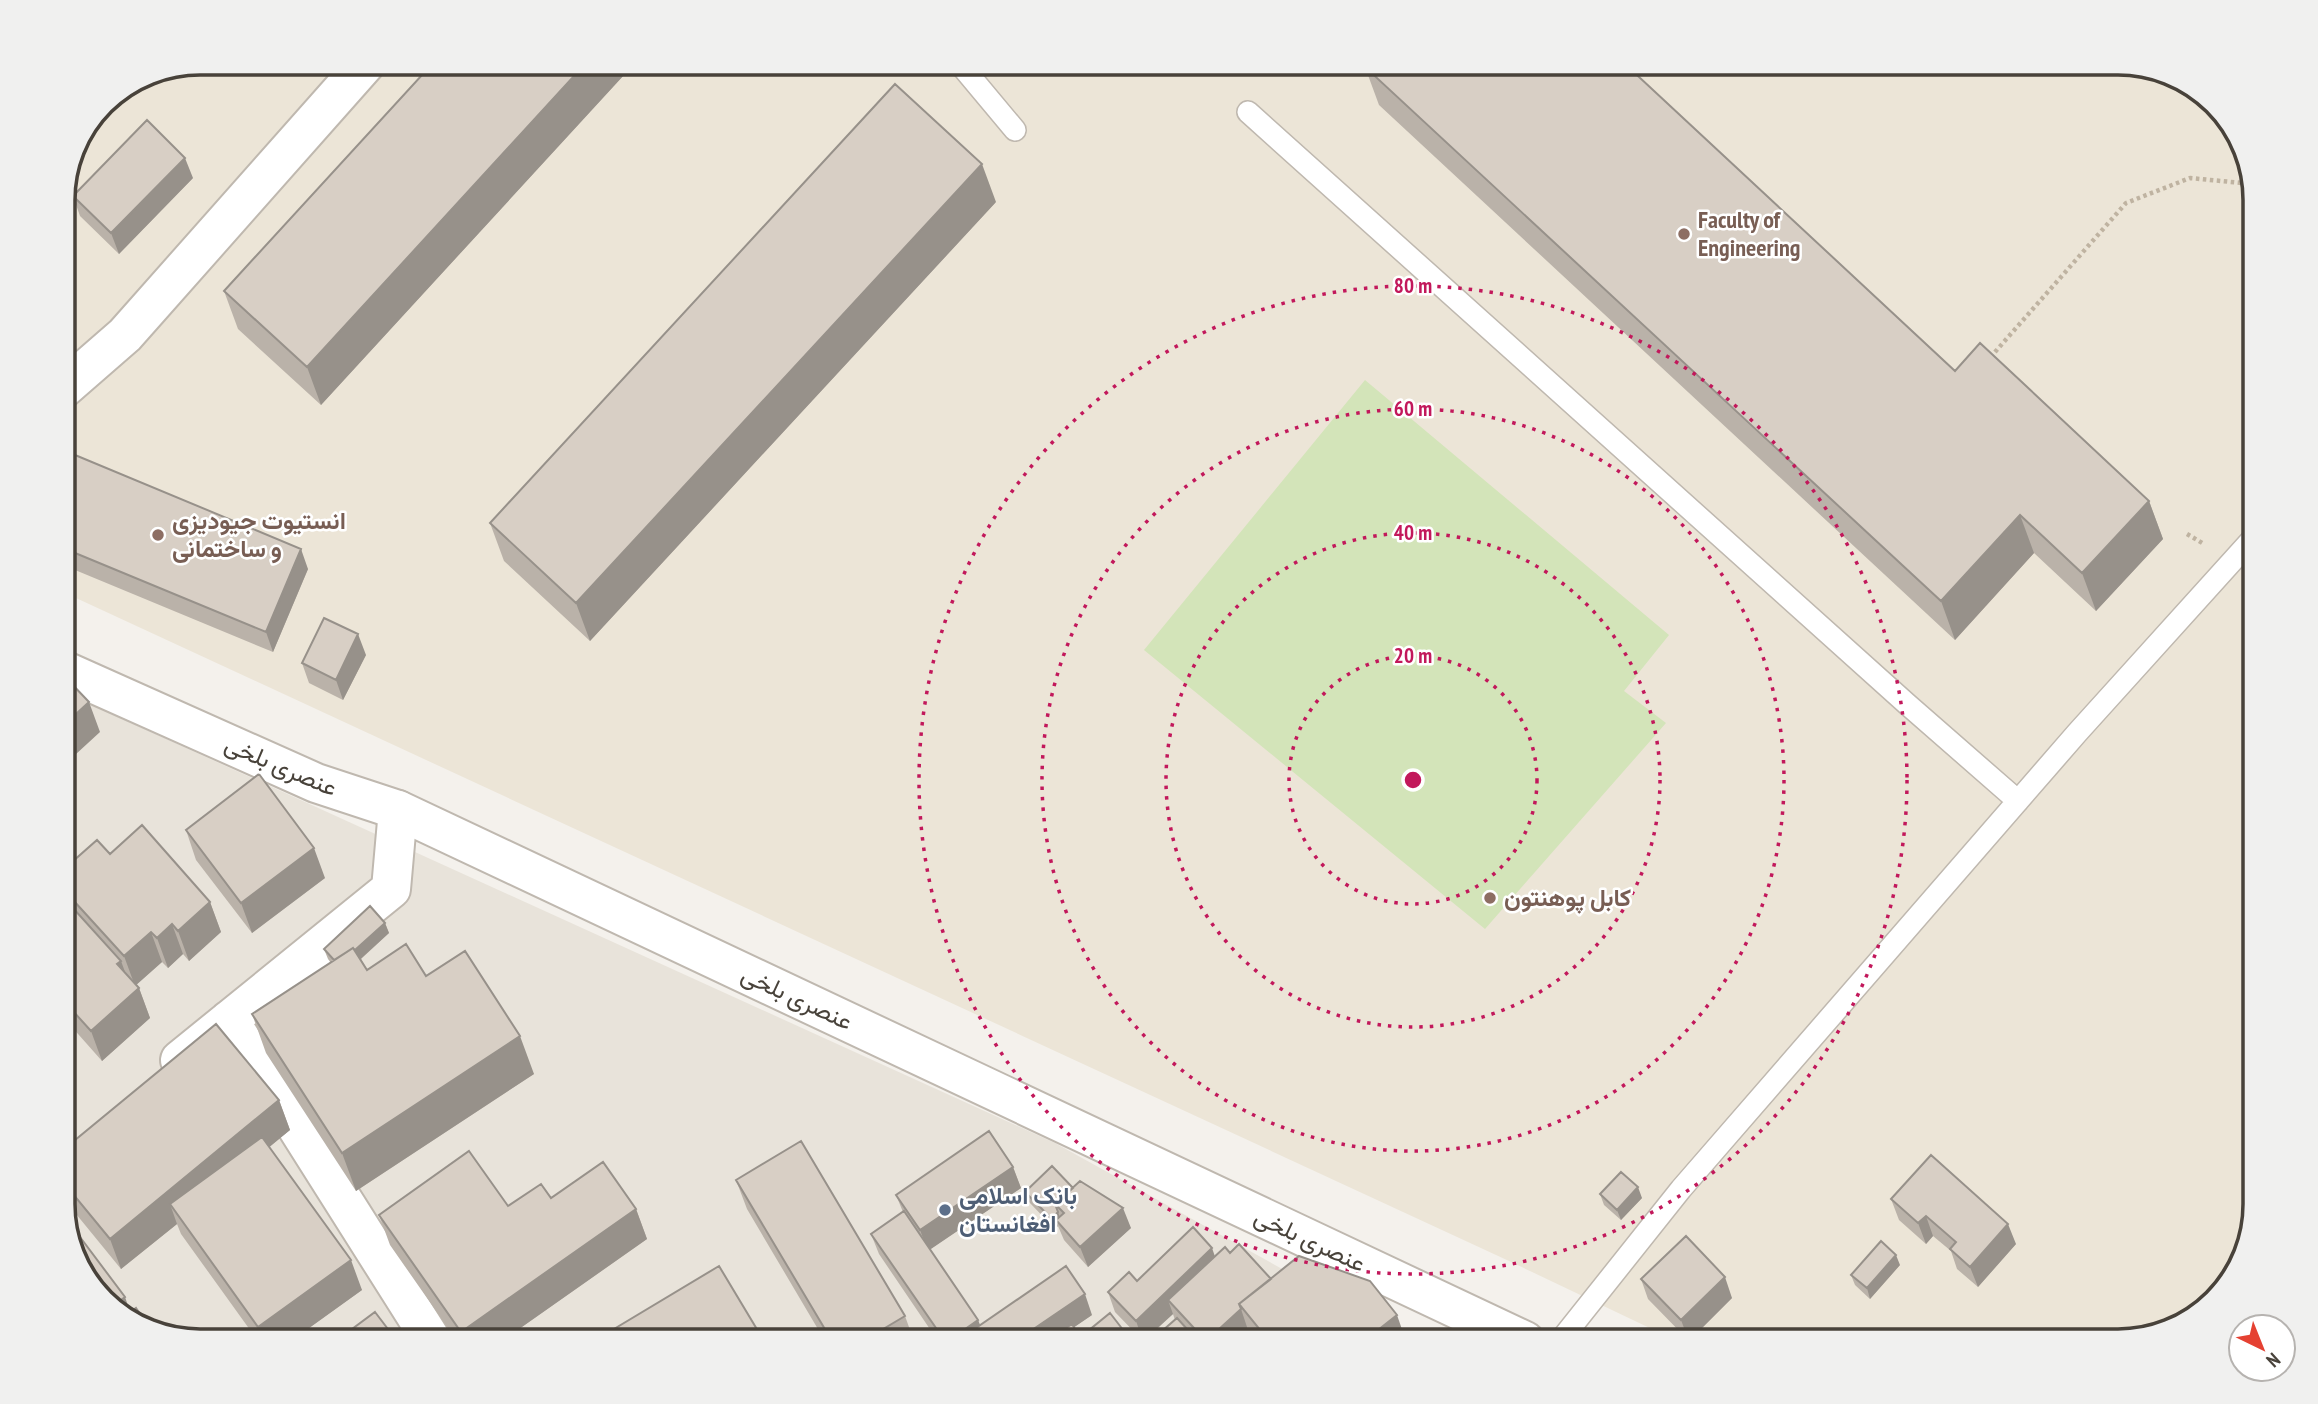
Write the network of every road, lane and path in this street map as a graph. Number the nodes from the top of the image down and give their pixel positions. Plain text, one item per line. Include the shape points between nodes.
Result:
1 (355, 75) edge
2 (969, 75) edge
3 (1248, 112) dead end
4 (1015, 130) dead end
5 (2241, 183) edge
6 (1995, 352) dead end
7 (76, 378) edge
8 (2242, 550) edge
9 (76, 676) edge
10 (2018, 801) junction
11 (398, 810) junction
12 (229, 1020) junction
13 (157, 1079) edge
14 (424, 1329) edge
15 (1485, 1329) edge
16 (1570, 1329) edge

1 - 7 street via 125,335
2 - 4 lane
3 - 10 lane
5 - 6 path via 2190,178 2126,203
8 - 10 lane
9 - 11 street, عنصری بلخی via 316,783
10 - 16 lane via 1681,1189
11 - 12 street via 391,889
11 - 15 street, عنصری بلخی
12 - 13 street
12 - 14 street

